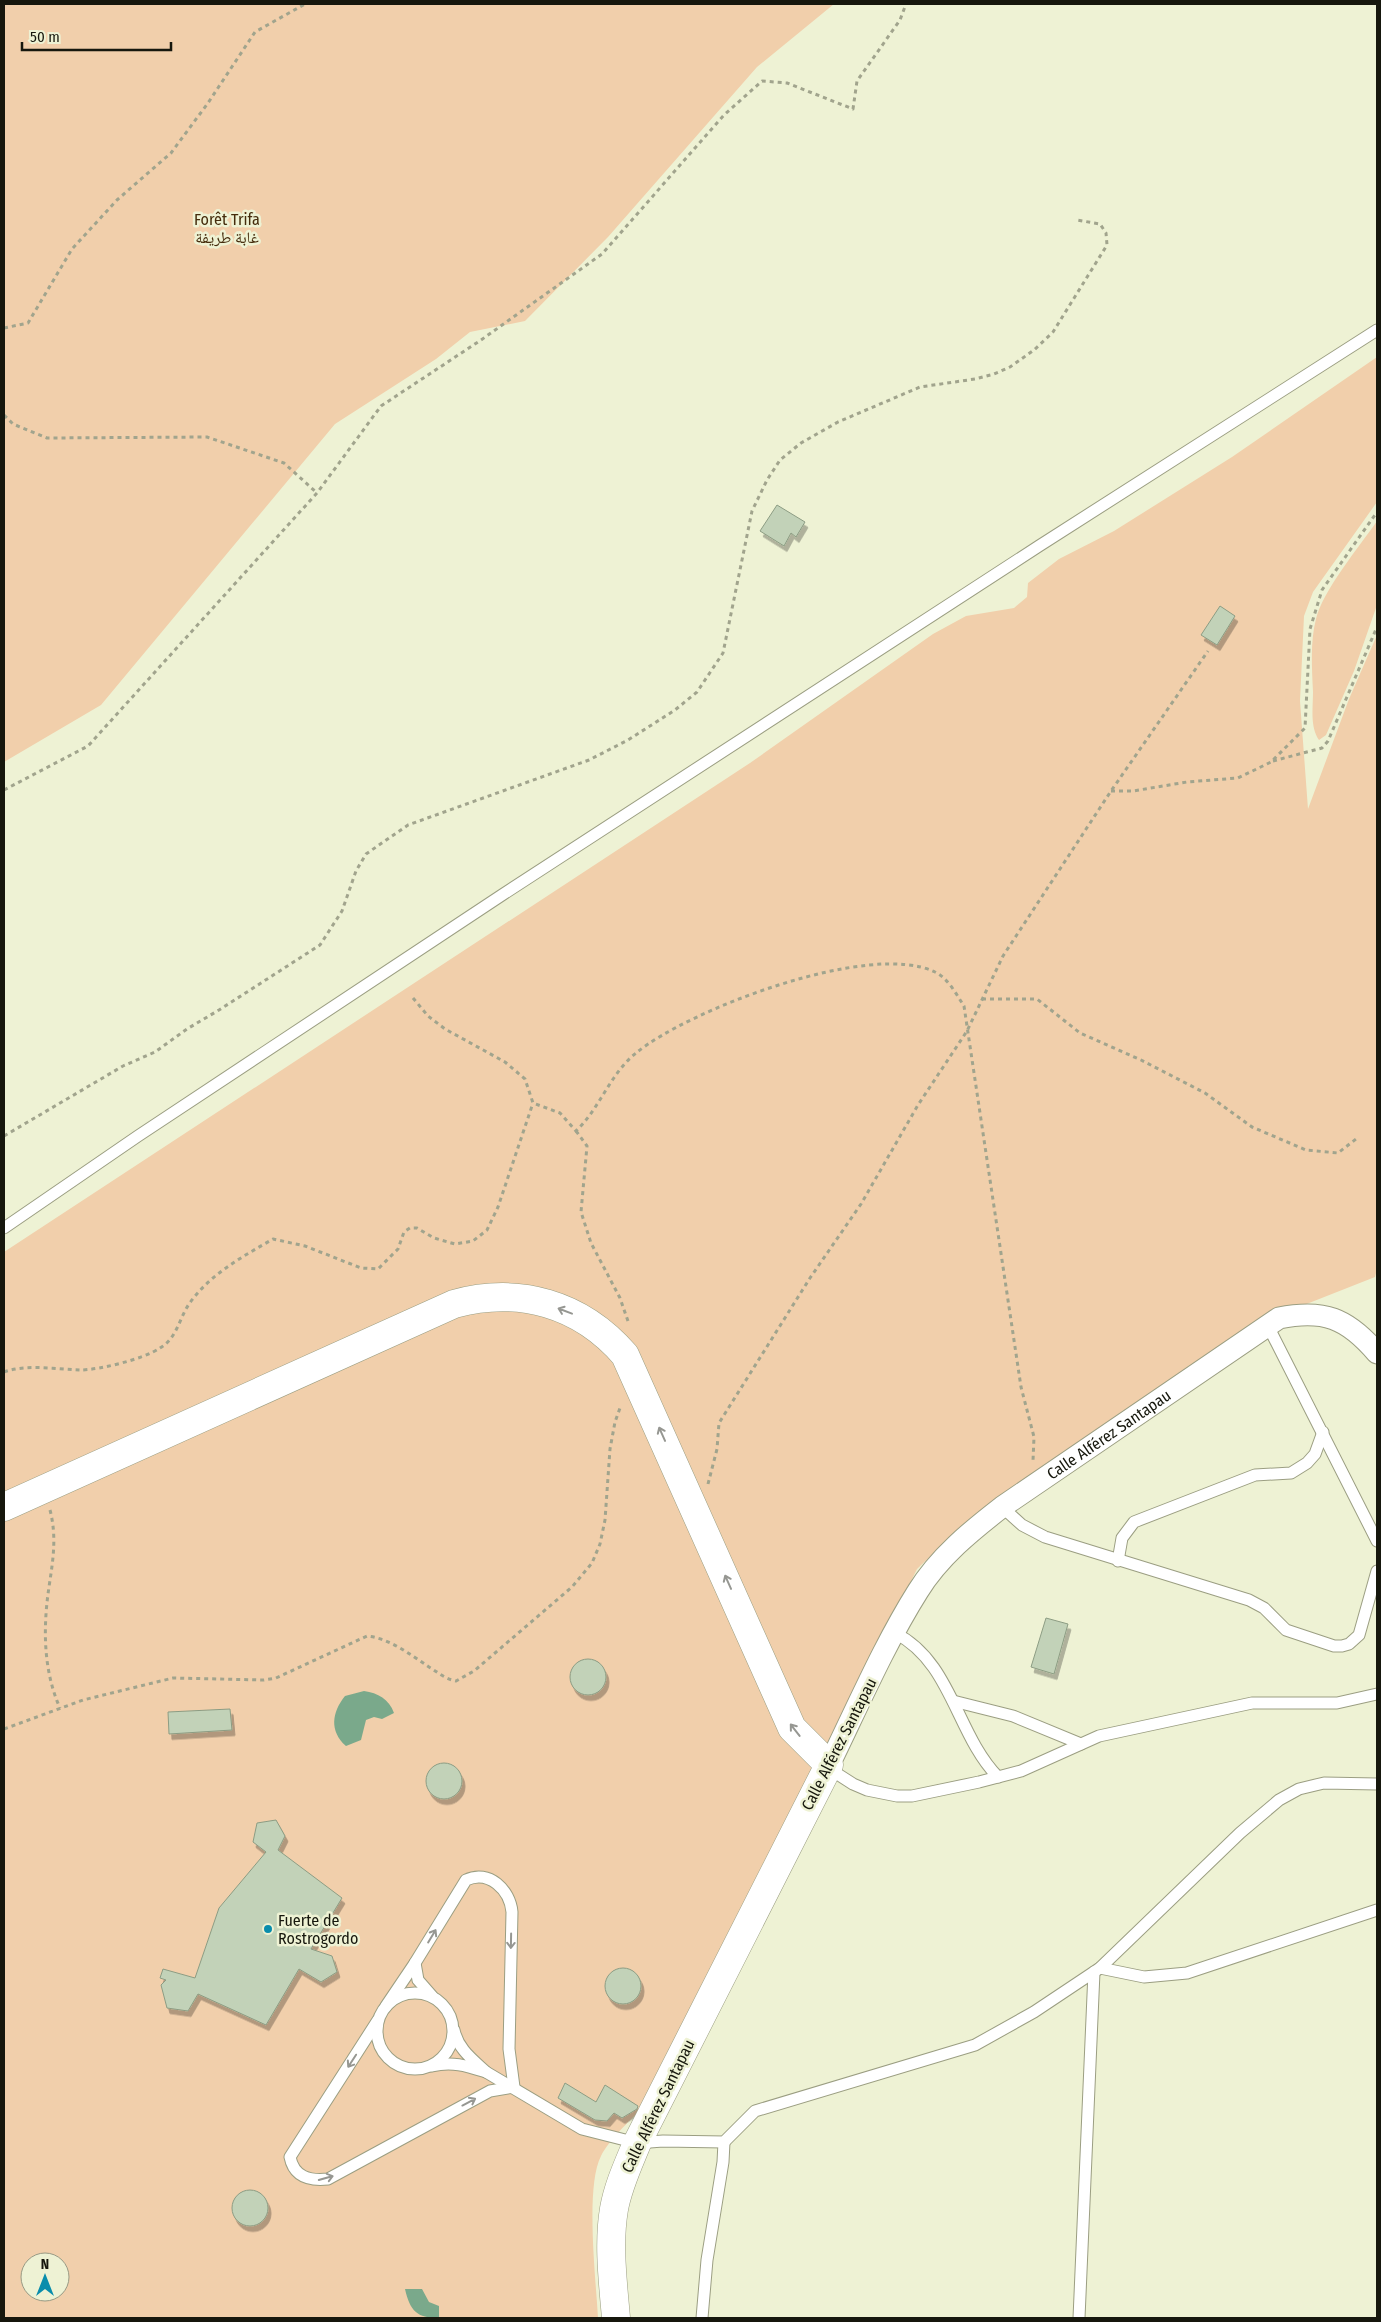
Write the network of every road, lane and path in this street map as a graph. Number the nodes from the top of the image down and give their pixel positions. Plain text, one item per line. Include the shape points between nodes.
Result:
1 (305, 4) edge
2 (906, 4) edge
3 (1076, 220) dead end
4 (4, 328) edge
5 (1377, 330) edge
6 (4, 415) edge
7 (317, 493) junction
8 (1377, 512) edge
9 (1377, 627) edge
10 (1208, 651) dead end
11 (1271, 762) junction
12 (4, 790) edge
13 (1111, 792) junction
14 (413, 998) dead end
15 (982, 999) junction
16 (967, 1031) junction
17 (533, 1103) junction
18 (576, 1131) junction
19 (4, 1136) edge
20 (1356, 1139) dead end
21 (4, 1228) edge
22 (1274, 1322) junction
23 (629, 1328) dead end
24 (1377, 1353) edge
25 (4, 1372) edge
26 (637, 1378) junction
27 (1323, 1432) junction
28 (1033, 1487) junction
29 (45, 1488) junction
30 (693, 1502) junction
31 (4, 1507) edge
32 (1002, 1507) junction
33 (1377, 1541) edge
34 (1118, 1561) junction
35 (1377, 1571) edge
36 (895, 1633) junction
37 (1377, 1694) edge
38 (953, 1701) junction
39 (60, 1708) junction
40 (4, 1729) edge
41 (1081, 1744) junction
42 (828, 1766) junction
43 (998, 1778) junction
44 (1377, 1784) edge
45 (1377, 1910) edge
46 (415, 1963) junction
47 (1097, 1970) junction
48 (434, 1997) junction
49 (386, 2006) junction
50 (378, 2020) junction
51 (453, 2025) junction
52 (430, 2066) junction
53 (486, 2072) junction
54 (514, 2087) junction
55 (724, 2142) junction
56 (637, 2143) junction
57 (616, 2318) edge
58 (702, 2318) edge
59 (1079, 2318) edge

1 - 4 path via 255,32 171,153 117,200 72,249 28,323
2 - 7 path via 900,20 857,81 853,109 787,83 762,81 724,115 602,254 481,340 380,406
3 - 19 path via 1100,224 1106,233 1107,245 1053,332 1034,350 994,374 920,387 838,422 780,460 752,511 723,653 697,692 628,740 589,760 408,825 366,854 356,871 342,912 320,945 186,1028 155,1052 123,1066
5 - 21 lane via 502,895
6 - 7 path via 12,424 47,438 207,437 284,463
7 - 12 path via 88,746
8 - 11 path via 1322,590 1310,629 1305,728
9 - 11 path via 1328,741 1322,748
10 - 13 path
11 - 13 path via 1238,778
13 - 15 path via 1002,956
14 - 17 path via 445,1029 505,1062 525,1079
15 - 16 path
15 - 20 path via 1037,1000 1080,1033 1205,1094 1252,1127 1306,1150 1338,1153
16 - 18 path via 964,1006 936,972 920,967 876,964 825,972 770,987 664,1032 634,1054 604,1089 595,1109
16 - 28 path via 1021,1388 1034,1437
16 - 30 path via 918,1105 861,1204 810,1278 719,1423 711,1480
17 - 18 path via 560,1113
17 - 25 path via 498,1207 487,1230 473,1241 454,1244 410,1228 404,1232 398,1249 378,1269 361,1268 305,1246 273,1239 221,1270 189,1304 175,1334 161,1348 115,1365 83,1370 26,1368
18 - 23 path via 587,1146 581,1212 591,1243 622,1305
22 - 24 street via 1302,1314 1322,1315 1338,1320 1359,1333
22 - 27 lane
22 - 28 street, Calle Alférez Santapau
26 -> 29 street via 625,1355 614,1343 598,1328 569,1311 506,1296 478,1298 445,1308
30 -> 26 street
26 - 39 path via 615,1422 605,1520 592,1563 572,1587 462,1678 456,1681 446,1679 389,1642 367,1636 276,1678 173,1678
27 - 33 lane
27 - 34 lane via 1315,1454 1291,1473 1255,1475 1134,1522 1122,1538
28 - 32 street, Calle Alférez Santapau
29 - 31 street
29 - 39 path via 55,1540 46,1651 52,1692
42 -> 30 street via 792,1728
32 - 34 lane via 1033,1532
32 - 36 street, Calle Alférez Santapau via 970,1532 939,1563 918,1590
34 - 35 lane via 1249,1600 1264,1608 1286,1630 1334,1646 1349,1644 1359,1635
36 - 38 lane via 927,1656
36 - 42 street, Calle Alférez Santapau
37 - 41 lane via 1337,1703 1252,1703 1099,1736
38 - 41 lane via 1013,1716
38 - 43 lane via 980,1755
39 - 40 path
41 - 43 lane
42 - 43 lane via 860,1787 897,1796 912,1796
42 - 56 street, Calle Alférez Santapau
44 - 47 lane via 1324,1783 1299,1789 1279,1800 1240,1833
45 - 47 lane via 1187,1973 1144,1977
46 - 48 lane via 418,1980
46 - 49 lane
46 -> 54 lane via 466,1880 483,1876 504,1890 512,1912 509,2049
47 - 55 lane via 1034,2012 975,2044 755,2111
47 - 59 lane
48 - 49 lane via 413,1992 396,1997
48 - 51 lane via 448,2010
49 - 50 lane
50 - 52 lane via 377,2037 382,2051 395,2064 414,2070
50 -> 54 lane via 290,2157 292,2168 300,2175 314,2181 328,2179 490,2091
51 - 52 lane via 453,2039 445,2055
51 - 53 lane via 457,2042
52 - 53 lane via 461,2064
53 - 54 lane
54 - 56 lane via 582,2129
55 - 56 lane
55 - 58 lane
56 - 57 street, Calle Alférez Santapau via 614,2210

